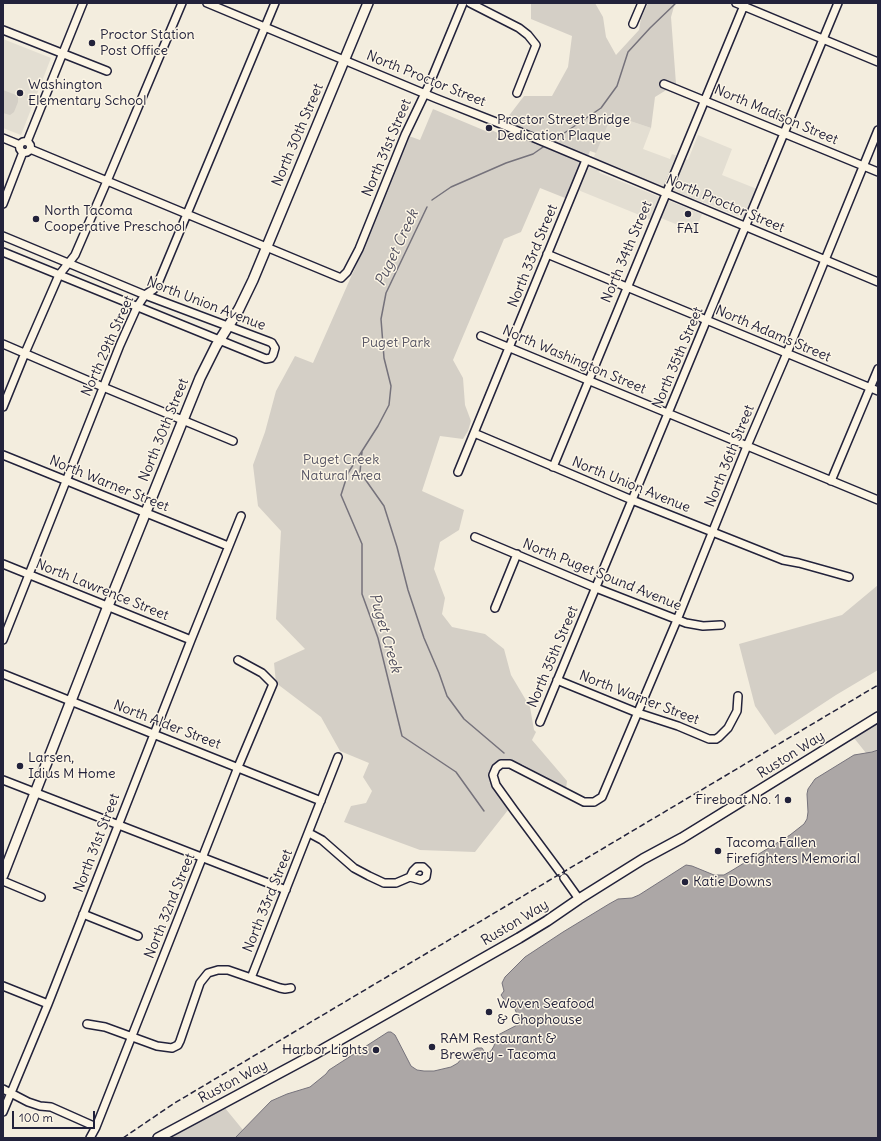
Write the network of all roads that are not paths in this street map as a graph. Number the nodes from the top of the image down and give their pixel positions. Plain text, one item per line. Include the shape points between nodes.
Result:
1 (83, 3) edge
2 (182, 3) edge
3 (207, 3) edge
4 (275, 3) edge
5 (368, 3) edge
6 (463, 3) edge
7 (470, 3) edge
8 (642, 3) edge
9 (838, 3) edge
10 (741, 4) edge
11 (633, 24) dead end
12 (266, 27) junction
13 (3, 30) edge
14 (823, 39) junction
15 (63, 54) junction
16 (345, 60) junction
17 (878, 62) edge
18 (107, 71) dead end
19 (664, 84) dead end
20 (517, 93) dead end
21 (424, 94) junction
22 (705, 100) junction
23 (878, 130) edge
24 (785, 133) junction
25 (3, 138) edge
26 (25, 147) junction
27 (583, 159) junction
28 (863, 166) junction
29 (878, 172) edge
30 (107, 181) junction
31 (666, 194) junction
32 (3, 204) edge
33 (187, 215) junction
34 (746, 226) junction
35 (3, 236) edge
36 (266, 247) junction
37 (3, 252) edge
38 (547, 254) junction
39 (824, 260) junction
40 (69, 263) junction
41 (59, 275) junction
42 (878, 282) edge
43 (627, 287) junction
44 (145, 295) junction
45 (137, 307) junction
46 (707, 320) junction
47 (229, 326) junction
48 (481, 336) dead end
49 (219, 341) junction
50 (3, 344) edge
51 (509, 347) junction
52 (25, 353) junction
53 (787, 354) junction
54 (878, 369) edge
55 (588, 380) junction
56 (103, 387) junction
57 (870, 388) junction
58 (878, 391) edge
59 (3, 407) edge
60 (668, 413) junction
61 (183, 420) junction
62 (474, 433) junction
63 (233, 441) dead end
64 (747, 446) junction
65 (3, 455) edge
66 (553, 467) junction
67 (458, 472) dead end
68 (66, 481) junction
69 (832, 481) junction
70 (632, 500) junction
71 (878, 500) edge
72 (146, 513) junction
73 (241, 516) dead end
74 (712, 532) junction
75 (475, 537) dead end
76 (228, 546) junction
77 (517, 554) junction
78 (3, 564) edge
79 (30, 574) junction
80 (849, 577) dead end
81 (596, 588) junction
82 (108, 606) junction
83 (494, 608) dead end
84 (677, 620) junction
85 (721, 625) dead end
86 (3, 640) edge
87 (191, 640) junction
88 (238, 660) dead end
89 (3, 674) edge
90 (557, 680) junction
91 (738, 696) dead end
92 (71, 702) junction
93 (638, 713) junction
94 (878, 718) edge
95 (540, 722) dead end
96 (154, 734) junction
97 (338, 757) dead end
98 (238, 767) junction
99 (3, 780) edge
100 (35, 792) junction
101 (321, 801) junction
102 (118, 825) junction
103 (309, 833) junction
104 (203, 858) junction
105 (3, 876) edge
106 (410, 878) dead end
107 (3, 882) edge
108 (286, 890) junction
109 (41, 897) dead end
110 (579, 899) junction
111 (83, 914) junction
112 (138, 936) dead end
113 (251, 978) junction
114 (3, 986) edge
115 (291, 988) dead end
116 (48, 1004) junction
117 (87, 1024) dead end
118 (132, 1037) junction
119 (3, 1089) edge
120 (11, 1092) junction
121 (3, 1112) edge
122 (96, 1127) junction
123 (90, 1138) edge
124 (158, 1138) edge

1 - 15 street
2 - 30 street
3 - 12 street, North Proctor Street
4 - 12 street, North 29th Street
5 - 16 main road, North 30th Street
6 - 21 street, North 31st Street
7 - 20 street via 519,28 536,45
8 - 11 street
9 - 14 street, North 35th Street
10 - 14 street
10 - 22 street, North 34th Street
12 - 16 street, North Proctor Street
12 - 33 street, North 29th Street
13 - 15 street
14 - 17 street
14 - 24 street, North 35th Street
15 - 18 street
15 - 26 street
16 - 21 street, North Proctor Street
16 - 36 main road, North 30th Street
19 - 22 street, North Madison Street
21 - 27 street, North Proctor Street
21 - 36 street, North 31st Street via 348,272 341,278
22 - 24 street, North Madison Street
22 - 31 street, North 34th Street
23 - 28 street, North 36th Street
24 - 28 street, North Madison Street
24 - 34 street, North 35th Street
25 - 26 street
26 - 30 street
26 - 32 street
27 - 31 street, North Proctor Street
27 - 38 street, North 33rd Street
28 - 29 street, North Madison Street
28 - 39 street, North 36th Street
30 - 33 street
30 - 40 street
31 - 34 street, North Proctor Street
31 - 43 street, North 34th Street
33 - 36 street
33 - 44 street, North 29th Street via 159,281 154,289
34 - 39 street, North Proctor Street
34 - 46 street, North 35th Street
35 - 40 street, North Union Avenue
36 - 47 main road, North 30th Street via 244,299
37 - 41 street, North Union Avenue
38 - 43 street, North Adams Street
38 - 51 street, North 33rd Street
39 - 42 street, North Proctor Street
39 - 53 street, North 36th Street
40 - 41 street
40 - 44 street, North Union Avenue
41 - 45 street, North Union Avenue
41 - 52 street
43 - 46 street, North Adams Street
43 - 55 street, North 34th Street
44 - 45 street, North 29th Street
44 - 47 street, North Union Avenue
45 - 49 street, North Union Avenue
45 - 56 street, North 29th Street
46 - 53 street, North Adams Street
46 - 60 street, North 35th Street
47 - 49 main road, North 30th Street
47 - 49 street, North Union Avenue via 272,343 275,348 273,355 266,359
48 - 51 street, North Washington Street
49 - 61 main road, North 30th Street
50 - 52 street
51 - 55 street, North Washington Street
51 - 62 street, North 33rd Street
52 - 56 street
52 - 59 street
53 - 57 street, North Adams Street
53 - 64 street, North 36th Street
54 - 57 street
55 - 60 street, North Washington Street
55 - 66 street, North 34th Street
56 - 61 street
56 - 68 street, North 29th Street
57 - 58 street, North Adams Street
57 - 69 street
60 - 64 street, North Washington Street
60 - 70 street, North 35th Street
61 - 63 street
61 - 72 main road, North 30th Street
62 - 66 street, North Union Avenue
62 - 67 street, North 33rd Street
64 - 69 street, North Washington Street
64 - 74 street, North 36th Street
65 - 68 street, North Warner Street
66 - 70 street, North Union Avenue
68 - 72 street, North Warner Street
68 - 79 street, North 29th Street
69 - 71 street, North Washington Street
70 - 74 street, North Union Avenue
70 - 81 street, North 35th Street
72 - 76 street, North Warner Street
72 - 82 main road, North 30th Street
73 - 76 street, North 31st Street
74 - 80 street, North Union Avenue via 785,561
74 - 84 street, North 36th Street
75 - 77 street, North Puget Sound Avenue
76 - 87 street, North 31st Street
77 - 81 street, North Puget Sound Avenue
77 - 83 street
78 - 79 street, North Lawrence Street
79 - 82 street, North Lawrence Street
79 - 86 street, North 29th Street
81 - 84 street, North Puget Sound Avenue
81 - 90 street, North 35th Street
82 - 87 street, North Lawrence Street
82 - 92 main road, North 30th Street
84 - 85 street, North Puget Sound Avenue via 697,626
84 - 93 street, North 36th Street
87 - 96 street, North 31st Street
88 - 98 street, North 32nd Street via 259,671 273,684
89 - 92 street, North Alder Street
90 - 93 street, North Warner Street
90 - 95 street, North 35th Street
91 - 93 street, North Warner Street via 737,711 731,723 716,739 701,737 678,726
92 - 96 street, North Alder Street
92 - 100 main road, North 30th Street
93 - 110 street, North 36th Street via 604,791 597,801 584,802 506,763 499,764 494,775 496,784
94 - 110 main road, Ruston Way
96 - 98 street, North Alder Street
96 - 102 street, North 31st Street
97 - 101 street, North 33rd Street
98 - 101 street, North Alder Street
98 - 104 street, North 32nd Street
99 - 100 street
100 - 102 street
100 - 105 main road, North 30th Street
101 - 103 street, North 33rd Street
102 - 104 street
102 - 111 street, North 31st Street
103 - 106 street via 322,840 354,868 379,881 392,884
103 - 108 street, North 33rd Street
104 - 108 street
104 - 118 street, North 32nd Street
107 - 109 street
108 - 113 street, North 33rd Street
110 - 124 main road, Ruston Way via 547,921 407,1002
111 - 112 street
111 - 116 street, North 31st Street
113 - 115 street via 285,990
113 - 118 street via 222,969 208,973 200,983 180,1041 172,1048 160,1047
114 - 116 street
116 - 120 street, North 31st Street
117 - 118 street
118 - 122 street, North 32nd Street
119 - 120 street
120 - 121 street, North 31st Street
120 - 122 street via 28,1102 51,1108
122 - 123 street, North 32nd Street

